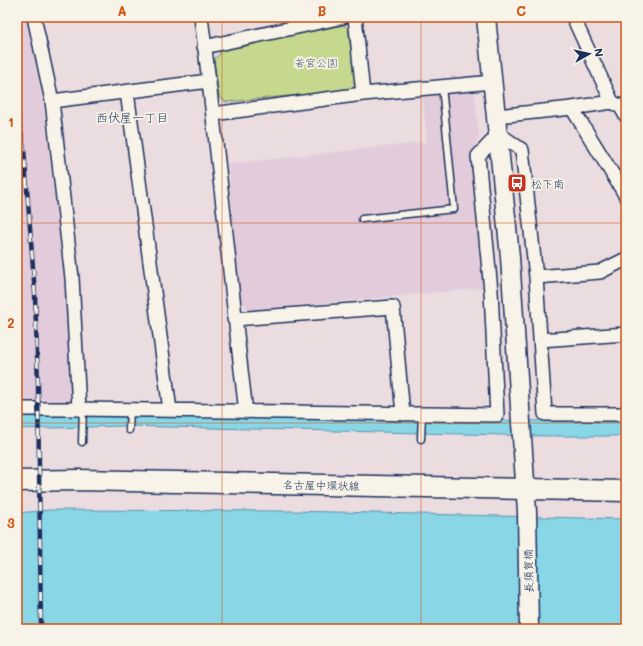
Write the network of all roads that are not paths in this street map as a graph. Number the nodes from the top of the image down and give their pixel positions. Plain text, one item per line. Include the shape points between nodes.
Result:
1 (34, 17) edge
2 (201, 17) edge
3 (343, 17) edge
4 (355, 17) edge
5 (486, 17) edge
6 (573, 17) edge
7 (204, 47) junction
8 (209, 81) junction
9 (493, 82) junction
10 (442, 86) junction
11 (127, 92) junction
12 (363, 94) junction
13 (52, 101) junction
14 (612, 102) junction
15 (572, 108) junction
16 (213, 114) junction
17 (497, 116) junction
18 (626, 116) edge
19 (498, 134) junction
20 (626, 196) edge
21 (362, 219) dead end
22 (625, 261) edge
23 (536, 277) junction
24 (234, 319) junction
25 (626, 334) edge
26 (540, 340) junction
27 (17, 409) edge
28 (82, 410) junction
29 (170, 410) junction
30 (130, 412) junction
31 (246, 412) junction
32 (403, 414) junction
33 (626, 414) edge
34 (422, 416) junction
35 (129, 430) dead end
36 (421, 437) dead end
37 (82, 442) dead end
38 (17, 481) edge
39 (525, 490) junction
40 (626, 491) edge
41 (529, 629) edge

1 - 13 street
2 - 7 street
3 - 7 street
4 - 12 street
5 - 9 street, 長須賀橋
6 - 14 street
7 - 8 street
8 - 11 street
8 - 16 street
9 - 10 street
9 - 17 street, 長須賀橋
10 - 12 street
10 - 21 lane via 454,210
11 - 13 street
11 - 29 street
12 - 16 street
13 - 28 street via 72,278
14 - 15 street
14 - 18 street via 620,106
15 - 17 street
15 - 20 street
16 - 24 street
17 - 19 street, 長須賀橋
19 - 23 street via 522,150
19 - 34 street via 478,156 491,291 497,415
19 - 39 street, 長須賀橋 via 510,257
22 - 23 street via 600,272
23 - 26 street
24 - 31 street
24 - 32 street via 393,306
25 - 26 street
26 - 33 street via 545,414
27 - 28 street
28 - 30 street
28 - 37 lane
29 - 30 street
29 - 31 street
30 - 35 lane
31 - 32 street
32 - 34 street
34 - 36 lane
38 - 39 main road, 名古屋中環状線 via 79,480
39 - 40 main road, 名古屋中環状線
39 - 41 street, 長須賀橋

